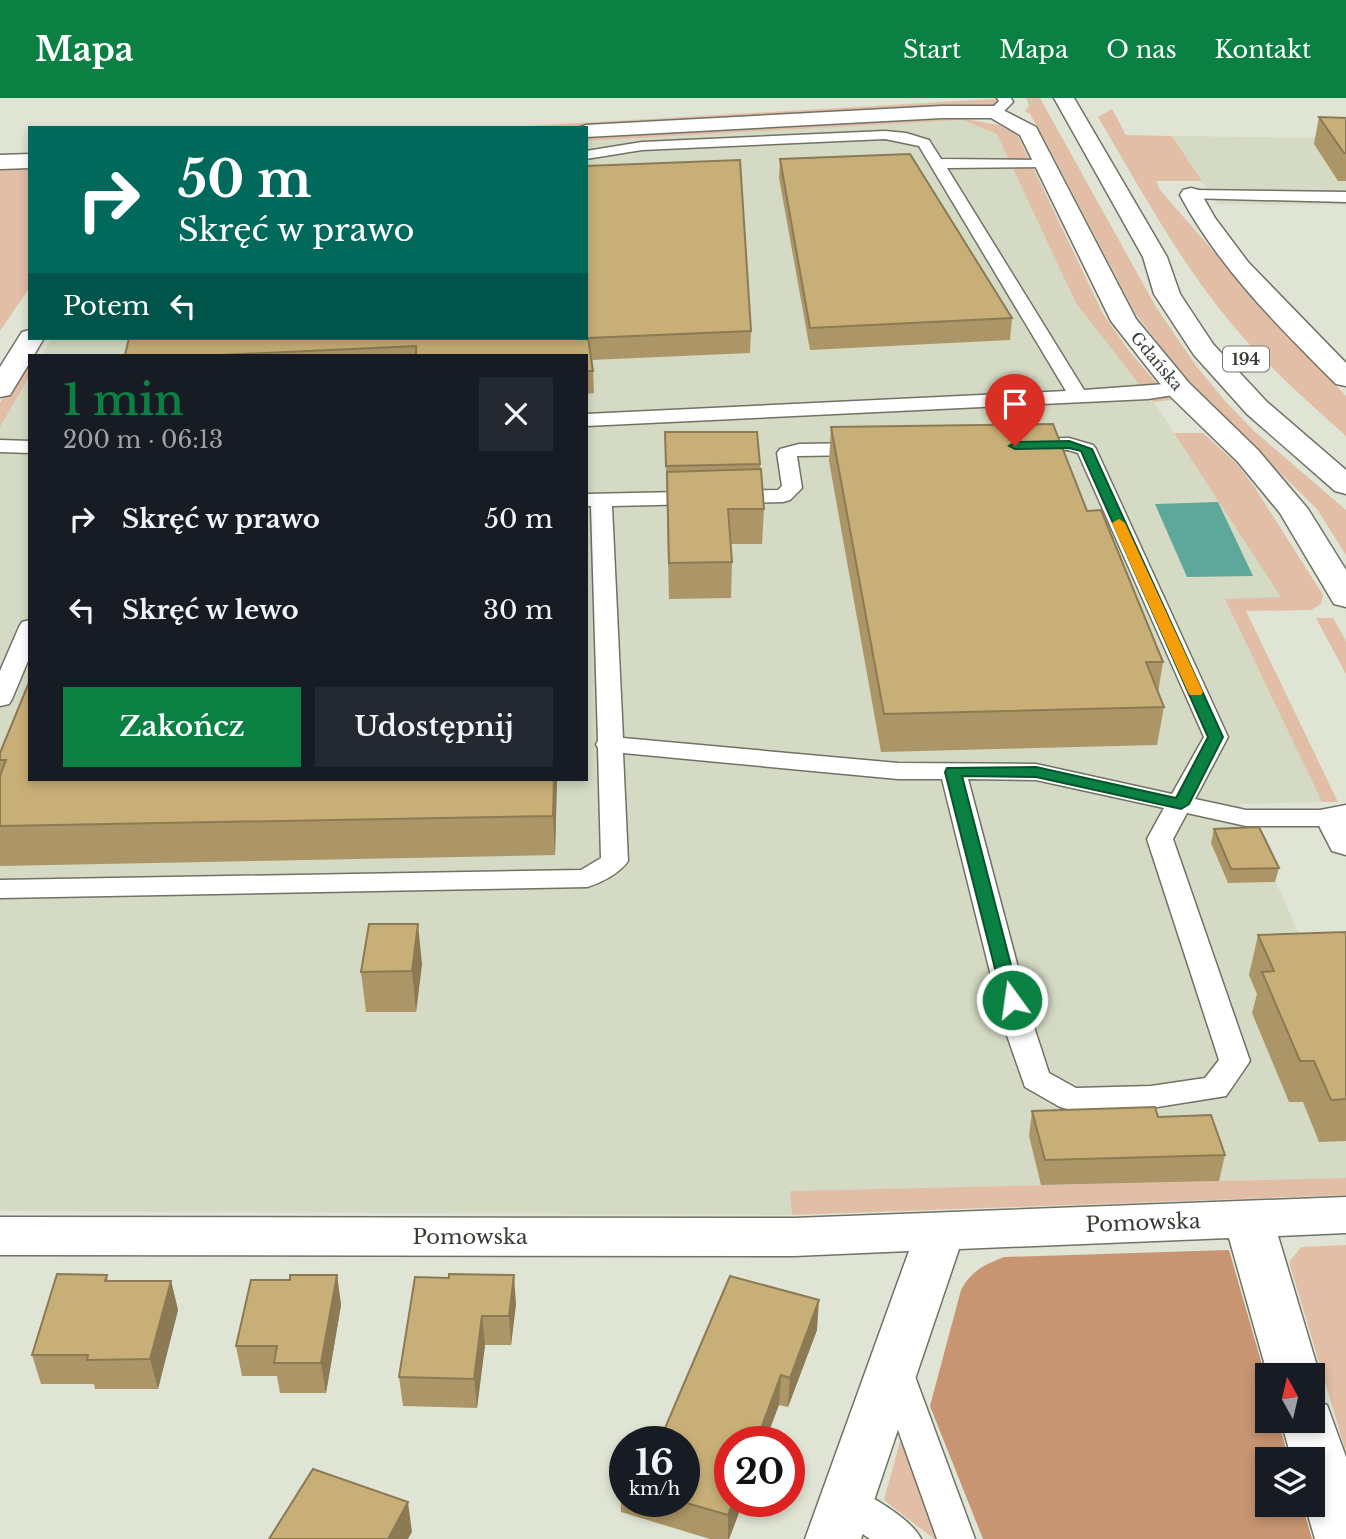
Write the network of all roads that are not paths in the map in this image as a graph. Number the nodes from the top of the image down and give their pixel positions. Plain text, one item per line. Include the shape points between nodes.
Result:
1 (1064, 98) edge
2 (999, 105) edge
3 (588, 131) edge
4 (588, 155) edge
5 (28, 161) edge
6 (0, 162) edge
7 (1045, 163) junction
8 (938, 164) junction
9 (1191, 195) joint
10 (1346, 197) edge
11 (1154, 257) junction
12 (30, 340) edge
13 (1346, 378) edge
14 (0, 389) edge
15 (1180, 389) junction
16 (1078, 396) junction
17 (588, 420) edge
18 (0, 446) edge
19 (1002, 446) edge
20 (28, 447) edge
21 (880, 448) edge
22 (1346, 451) edge
23 (1346, 485) edge
24 (594, 500) edge
25 (1346, 597) edge
26 (28, 632) edge
27 (0, 699) edge
28 (608, 744) junction
29 (953, 772) junction
30 (1181, 804) junction
31 (1342, 826) edge
32 (0, 889) edge
33 (1346, 1214) edge
34 (1248, 1219) junction
35 (940, 1232) junction
36 (0, 1236) edge
37 (1290, 1363) edge
38 (893, 1366) junction
39 (1312, 1433) edge
40 (839, 1520) edge
41 (902, 1539) edge
42 (956, 1539) edge
43 (1343, 1539) edge

1 - 11 street, 194
2 - 3 street
2 - 7 street, Gdańska via 1029,131
4 - 8 lane via 642,146 885,135 924,143
5 - 6 street
7 - 8 lane
7 - 15 street, Gdańska via 1124,321
8 - 16 lane
9 - 10 lane
9 - 13 street via 1241,267
11 - 22 street, 194 via 1271,386
11 - 23 street, 194 via 1167,294 1203,349 1257,408
12 - 14 street
15 - 16 lane
15 - 25 street, Gdańska via 1248,456 1293,509
16 - 17 lane
18 - 20 lane
19 - 30 lane via 1069,444 1086,449 1216,737
21 - 24 lane via 787,453 792,488 783,496
24 - 28 lane
26 - 27 lane
28 - 29 lane
28 - 32 lane via 615,861 587,878
29 - 30 lane via 1036,772
29 - 30 lane via 1036,1079 1071,1099 1151,1097 1215,1088 1235,1061 1160,839
30 - 31 lane via 1246,818
33 - 34 street, Pomowska
34 - 35 street, Pomowska
34 - 37 street
35 - 36 street, Pomowska via 794,1237
35 - 38 street
38 - 40 street
38 - 42 lane
39 - 43 street
40 - 41 lane

